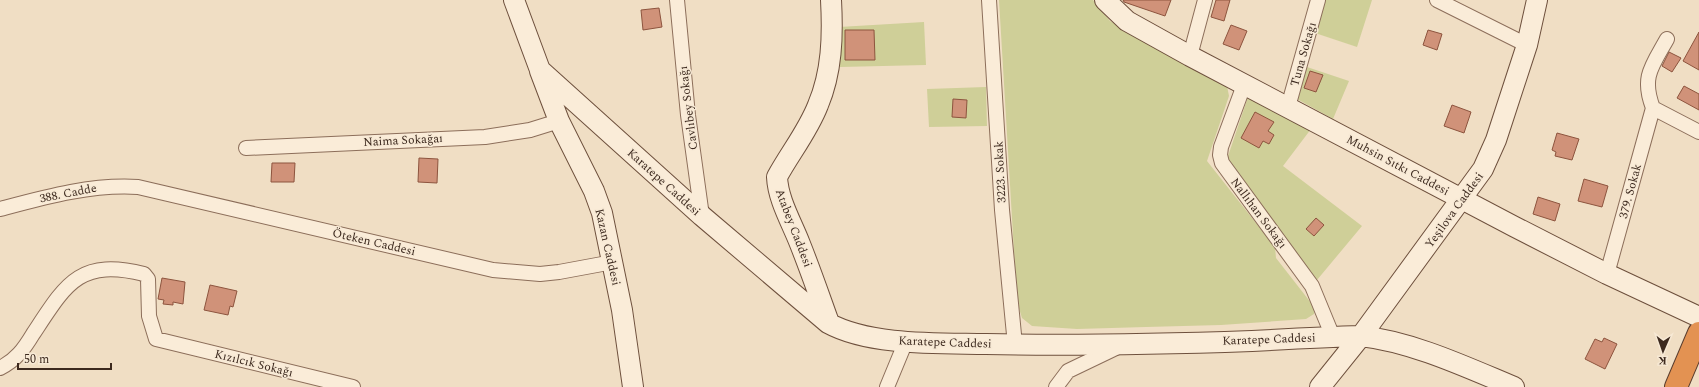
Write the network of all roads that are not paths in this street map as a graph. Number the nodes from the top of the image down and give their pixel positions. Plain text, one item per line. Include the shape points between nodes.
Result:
1 (514, 0) edge
2 (677, 0) edge
3 (831, 0) edge
4 (989, 0) edge
5 (1105, 0) edge
6 (1205, 0) edge
7 (1318, 0) edge
8 (1437, 0) edge
9 (1537, 0) edge
10 (1666, 38) dead end
11 (1527, 45) junction
12 (1190, 56) junction
13 (540, 70) junction
14 (1244, 85) junction
15 (1288, 107) junction
16 (1653, 108) junction
17 (559, 121) junction
18 (1699, 132) edge
19 (246, 148) dead end
20 (138, 187) joint
21 (1463, 199) junction
22 (0, 209) edge
23 (702, 216) junction
24 (613, 262) junction
25 (1607, 274) junction
26 (1699, 317) edge
27 (828, 323) junction
28 (1699, 333) edge
29 (1333, 336) junction
30 (1361, 336) junction
31 (906, 341) junction
32 (1124, 344) junction
33 (1015, 345) junction
34 (0, 368) edge
35 (353, 387) edge
36 (633, 387) edge
37 (887, 387) edge
38 (1056, 387) edge
39 (1320, 387) edge
40 (1514, 387) edge
41 (1676, 387) edge

1 - 13 street, Karatepe Caddesi
2 - 23 street, Cavlıbey Sokağı via 688,114
3 - 27 street, Atabey Caddesi via 831,42 826,80 810,123 777,177 778,186
4 - 33 street, 3223. Sokak via 1002,210
5 - 12 street, Muhsin Sıtkı Caddesi via 1127,21
6 - 12 street
7 - 15 street, Tuna Sokağı
8 - 11 street
9 - 11 street, Yeşilova Caddesi
10 - 16 street via 1648,79 1648,95
11 - 21 street, Yeşilova Caddesi via 1490,157
12 - 14 street, Muhsin Sıtkı Caddesi
13 - 17 street, Kazan Caddesi
13 - 23 street, Karatepe Caddesi
14 - 15 street, Muhsin Sıtkı Caddesi
14 - 29 street, Nallıhan Sokağı via 1221,146 1222,163 1312,286
15 - 21 street, Muhsin Sıtkı Caddesi
16 - 18 street
16 - 25 street, 379. Sokak
17 - 19 street, Naima Sokağaı via 530,130 485,137
17 - 24 street, Kazan Caddesi via 594,191 602,213
20 - 22 street, 388. Cadde via 92,188
20 - 24 street, Öteken Caddesi via 493,270 540,274
21 - 25 street, Muhsin Sıtkı Caddesi
21 - 30 street, Yeşilova Caddesi
23 - 27 street, Karatepe Caddesi
24 - 36 street, Kazan Caddesi
25 - 26 street, Muhsin Sıtkı Caddesi
27 - 31 street, Karatepe Caddesi via 854,333
28 - 41 highway
29 - 30 street, Karatepe Caddesi
29 - 32 street, Karatepe Caddesi
30 - 39 street, Yeşilova Caddesi
30 - 40 street, Karatepe Caddesi via 1394,342
31 - 33 street, Karatepe Caddesi
31 - 37 street
32 - 33 street, Karatepe Caddesi
32 - 38 street via 1068,371
34 - 35 street, Kızılcık Sokağı via 23,351 62,292 75,280 86,273 114,268 144,274 148,279 149,316 156,339

